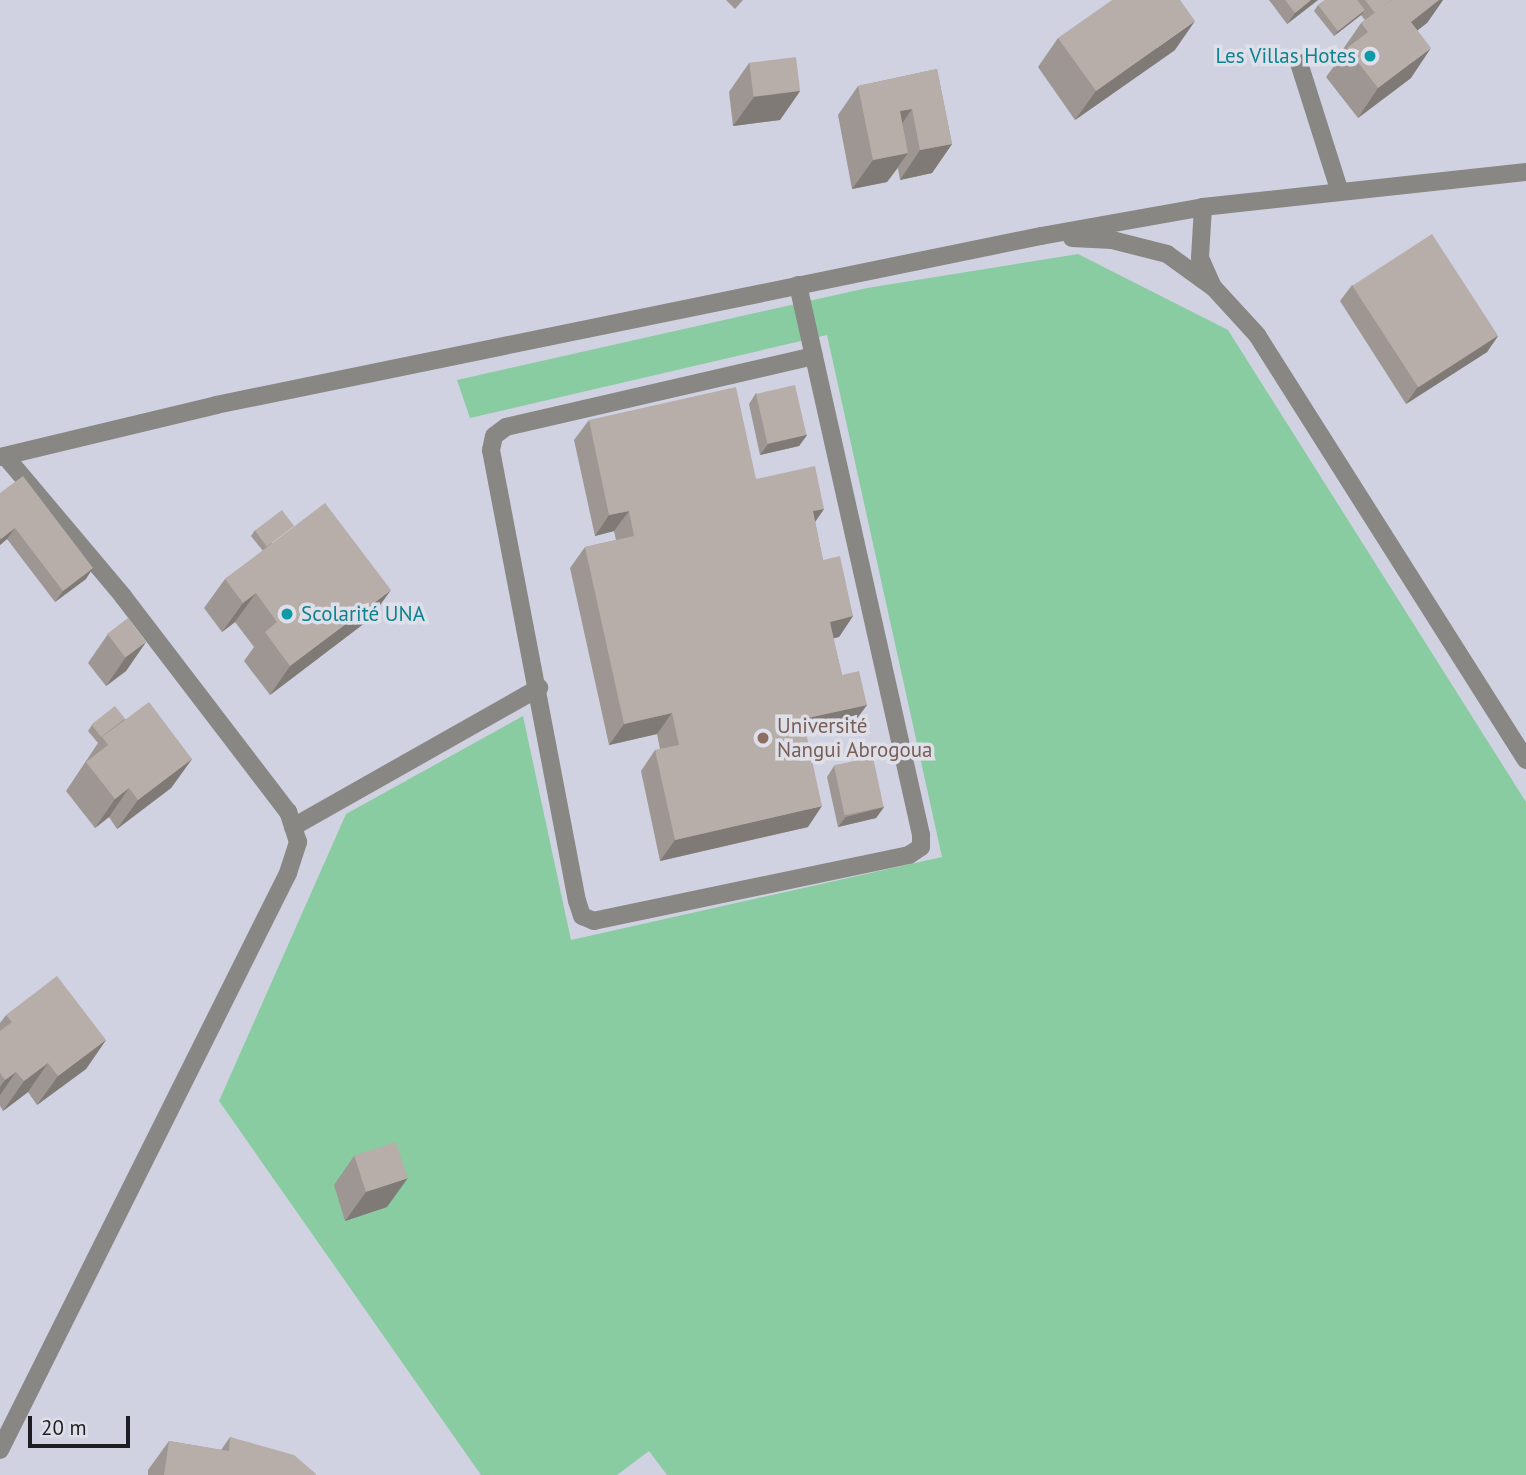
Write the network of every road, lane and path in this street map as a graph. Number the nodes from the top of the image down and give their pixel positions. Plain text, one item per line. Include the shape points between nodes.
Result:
1 (1299, 63) dead end
2 (1526, 172) edge
3 (1340, 192) junction
4 (1203, 207) junction
5 (1041, 236) junction
6 (798, 285) junction
7 (1214, 288) junction
8 (814, 356) junction
9 (2, 456) edge
10 (539, 688) junction
11 (1526, 760) edge
12 (293, 827) junction
13 (0, 1450) edge

1 - 3 lane
2 - 3 lane
3 - 4 lane
4 - 5 lane
4 - 7 lane via 1200,258
5 - 6 lane
5 - 7 lane via 1112,240 1167,254
6 - 8 lane
6 - 9 lane via 216,405
7 - 11 lane via 1257,335
8 - 10 lane via 506,427 494,436 491,450
8 - 10 lane via 921,846 909,855 594,920 583,915 577,901
9 - 12 lane via 123,596 288,812
10 - 12 lane
12 - 13 lane via 298,842 288,873

